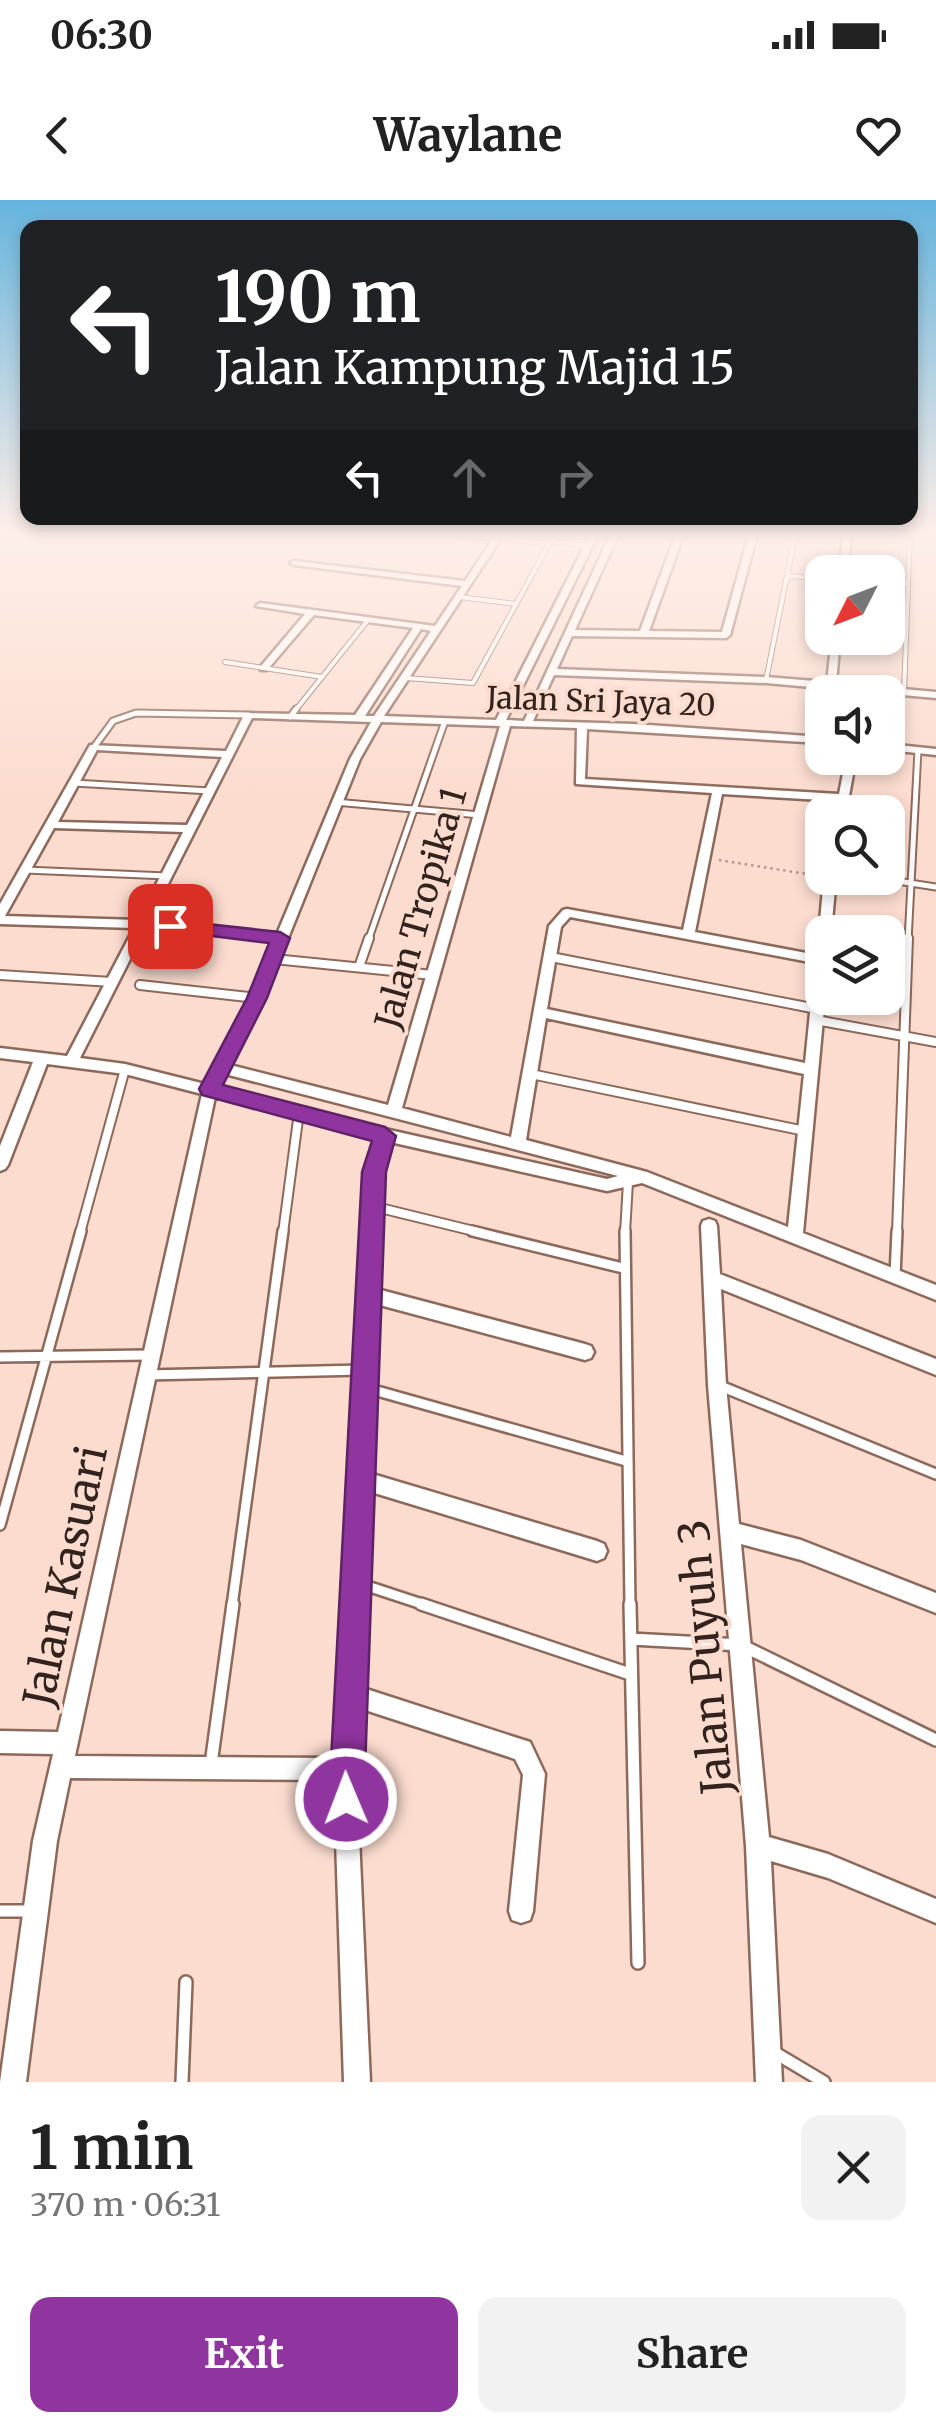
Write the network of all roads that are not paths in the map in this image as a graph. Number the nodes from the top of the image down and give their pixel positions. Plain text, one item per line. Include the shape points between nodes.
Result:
1 (307, 619) edge
2 (359, 619) edge
3 (446, 619) edge
4 (508, 619) edge
5 (554, 619) edge
6 (575, 619) edge
7 (649, 619) edge
8 (730, 619) edge
9 (778, 619) edge
10 (907, 619) edge
11 (368, 620) junction
12 (418, 627) junction
13 (439, 629) junction
14 (568, 633) junction
15 (643, 636) junction
16 (225, 662) dead end
17 (264, 668) junction
18 (550, 672) junction
19 (905, 675) edge
20 (322, 678) junction
21 (406, 678) junction
22 (766, 680) junction
23 (805, 683) edge
24 (905, 692) edge
25 (936, 695) edge
26 (249, 715) junction
27 (290, 717) junction
28 (359, 717) junction
29 (378, 718) junction
30 (445, 721) junction
31 (503, 723) junction
32 (527, 724) junction
33 (582, 726) junction
34 (805, 739) edge
35 (94, 748) junction
36 (905, 749) edge
37 (918, 750) junction
38 (936, 752) edge
39 (230, 754) junction
40 (74, 783) junction
41 (718, 789) junction
42 (210, 791) junction
43 (805, 795) edge
44 (334, 802) junction
45 (416, 809) junction
46 (480, 815) junction
47 (50, 825) junction
48 (191, 830) junction
49 (26, 870) junction
50 (167, 876) junction
51 (905, 882) edge
52 (908, 883) junction
53 (936, 888) edge
54 (1, 914) edge
55 (142, 924) junction
56 (170, 926) dead end
57 (688, 934) junction
58 (280, 938) junction
59 (805, 955) edge
60 (551, 957) junction
61 (272, 958) junction
62 (359, 966) junction
63 (0, 975) edge
64 (433, 975) junction
65 (112, 982) junction
66 (140, 985) dead end
67 (257, 998) junction
68 (805, 1012) edge
69 (544, 1013) junction
70 (816, 1015) edge
71 (820, 1015) edge
72 (907, 1037) junction
73 (936, 1042) edge
74 (0, 1052) edge
75 (42, 1058) junction
76 (72, 1061) junction
77 (222, 1068) junction
78 (125, 1069) junction
79 (811, 1070) junction
80 (530, 1074) junction
81 (210, 1089) junction
82 (394, 1110) junction
83 (299, 1112) junction
84 (805, 1131) junction
85 (385, 1136) junction
86 (518, 1142) junction
87 (0, 1165) edge
88 (635, 1179) junction
89 (372, 1206) junction
90 (709, 1226) dead end
91 (795, 1236) junction
92 (623, 1268) junction
93 (894, 1276) junction
94 (711, 1278) junction
95 (936, 1293) edge
96 (368, 1294) junction
97 (585, 1352) dead end
98 (46, 1356) junction
99 (0, 1357) edge
100 (148, 1365) junction
101 (936, 1366) edge
102 (261, 1370) junction
103 (364, 1378) junction
104 (717, 1385) junction
105 (626, 1461) junction
106 (936, 1474) edge
107 (359, 1479) junction
108 (0, 1526) edge
109 (733, 1532) junction
110 (597, 1551) dead end
111 (354, 1582) junction
112 (936, 1603) edge
113 (631, 1640) junction
114 (740, 1645) junction
115 (630, 1674) junction
116 (348, 1694) junction
117 (936, 1740) edge
118 (0, 1742) edge
119 (68, 1743) junction
120 (62, 1766) junction
121 (211, 1768) junction
122 (345, 1768) junction
123 (758, 1846) junction
124 (0, 1911) edge
125 (36, 1911) junction
126 (522, 1911) dead end
127 (936, 1911) edge
128 (638, 1963) dead end
129 (186, 1982) dead end
130 (768, 2048) junction
131 (13, 2082) edge
132 (182, 2082) edge
133 (357, 2082) edge
134 (769, 2082) edge
135 (824, 2082) edge

1 - 17 street
2 - 11 street
3 - 13 street, Jalan Kasuari
4 - 21 lane via 472,683
5 - 31 street, Jalan Tropika 1
6 - 14 street
7 - 15 street
8 - 15 street via 726,635
9 - 22 lane
10 - 19 lane
11 - 12 street
11 - 20 lane
12 - 13 street
12 - 28 street
13 - 21 street, Jalan Kasuari
14 - 15 street
14 - 18 street
16 - 17 lane
17 - 20 lane
18 - 22 street
18 - 32 street
20 - 27 lane
21 - 29 street, Jalan Kasuari
22 - 23 street
24 - 25 street
26 - 27 street, Jalan Sri Jaya 20
26 - 35 lane via 136,713 113,720
26 - 39 street
27 - 28 street, Jalan Sri Jaya 20
28 - 29 street, Jalan Sri Jaya 20
29 - 30 street, Jalan Sri Jaya 20
29 - 44 street, Jalan Kasuari
30 - 31 street, Jalan Sri Jaya 20
30 - 45 lane
31 - 32 street, Jalan Sri Jaya 20
31 - 46 street, Jalan Tropika 1
32 - 33 street, Jalan Sri Jaya 20
33 - 34 street, Jalan Sri Jaya 20
33 - 41 street via 580,782
35 - 39 street
35 - 40 street
36 - 37 street
37 - 38 street
37 - 52 lane
39 - 42 street
40 - 42 lane
40 - 47 street
41 - 43 street
41 - 57 street
42 - 48 street
44 - 45 lane
44 - 58 street, Jalan Kasuari
45 - 46 lane
45 - 62 lane
46 - 64 street, Jalan Tropika 1
47 - 48 street
47 - 49 street
48 - 50 street
49 - 50 lane
49 - 54 street
50 - 55 street
51 - 52 lane
52 - 53 lane
52 - 72 lane
54 - 55 street
55 - 65 street
56 - 58 street
57 - 59 street
57 - 60 street via 566,913 556,926
58 - 61 street, Jalan Kasuari
60 - 68 lane
60 - 69 street
61 - 62 lane
61 - 67 street, Jalan Kasuari
62 - 64 lane
63 - 65 lane
64 - 82 street, Jalan Tropika 1
65 - 76 street
66 - 67 lane
67 - 77 street, Jalan Kasuari
69 - 79 street
69 - 80 street
70 - 79 street
71 - 72 lane
72 - 73 lane
72 - 93 lane
74 - 75 street
75 - 76 street
75 - 87 street
76 - 78 street
77 - 81 street, Jalan Kasuari
77 - 82 street
78 - 81 street
78 - 98 lane
79 - 84 street
80 - 84 lane
80 - 86 street
81 - 83 street
81 - 100 street, Jalan Kasuari
82 - 86 street
83 - 85 street
83 - 102 lane
84 - 91 street
85 - 88 street via 607,1185
85 - 89 street
86 - 88 street
88 - 91 street
88 - 92 lane
89 - 92 lane
89 - 96 street
90 - 94 street, Jalan Puyuh 3
91 - 93 street
92 - 105 lane
93 - 95 street
94 - 101 street
94 - 104 street, Jalan Puyuh 3
96 - 97 street
96 - 103 street
98 - 99 lane
98 - 100 lane
98 - 108 lane
100 - 102 lane
100 - 119 street, Jalan Kasuari
102 - 103 lane
102 - 121 lane
103 - 105 lane
103 - 107 street
104 - 106 lane
104 - 109 street, Jalan Puyuh 3
105 - 113 lane
107 - 110 street
107 - 111 street
109 - 112 street via 800,1550
109 - 114 street, Jalan Puyuh 3
111 - 115 lane
111 - 116 street
113 - 114 lane
113 - 115 lane
114 - 117 lane
114 - 123 street, Jalan Puyuh 3
115 - 128 lane
116 - 122 street
116 - 126 street via 527,1755 534,1774
118 - 119 street
119 - 120 street, Jalan Kasuari
120 - 121 street
120 - 125 street, Jalan Kasuari
121 - 122 street
122 - 133 street
123 - 127 street via 828,1866
123 - 130 street, Jalan Puyuh 3
124 - 125 lane
125 - 131 street, Jalan Kasuari
129 - 132 lane
130 - 134 street, Jalan Puyuh 3
130 - 135 lane

